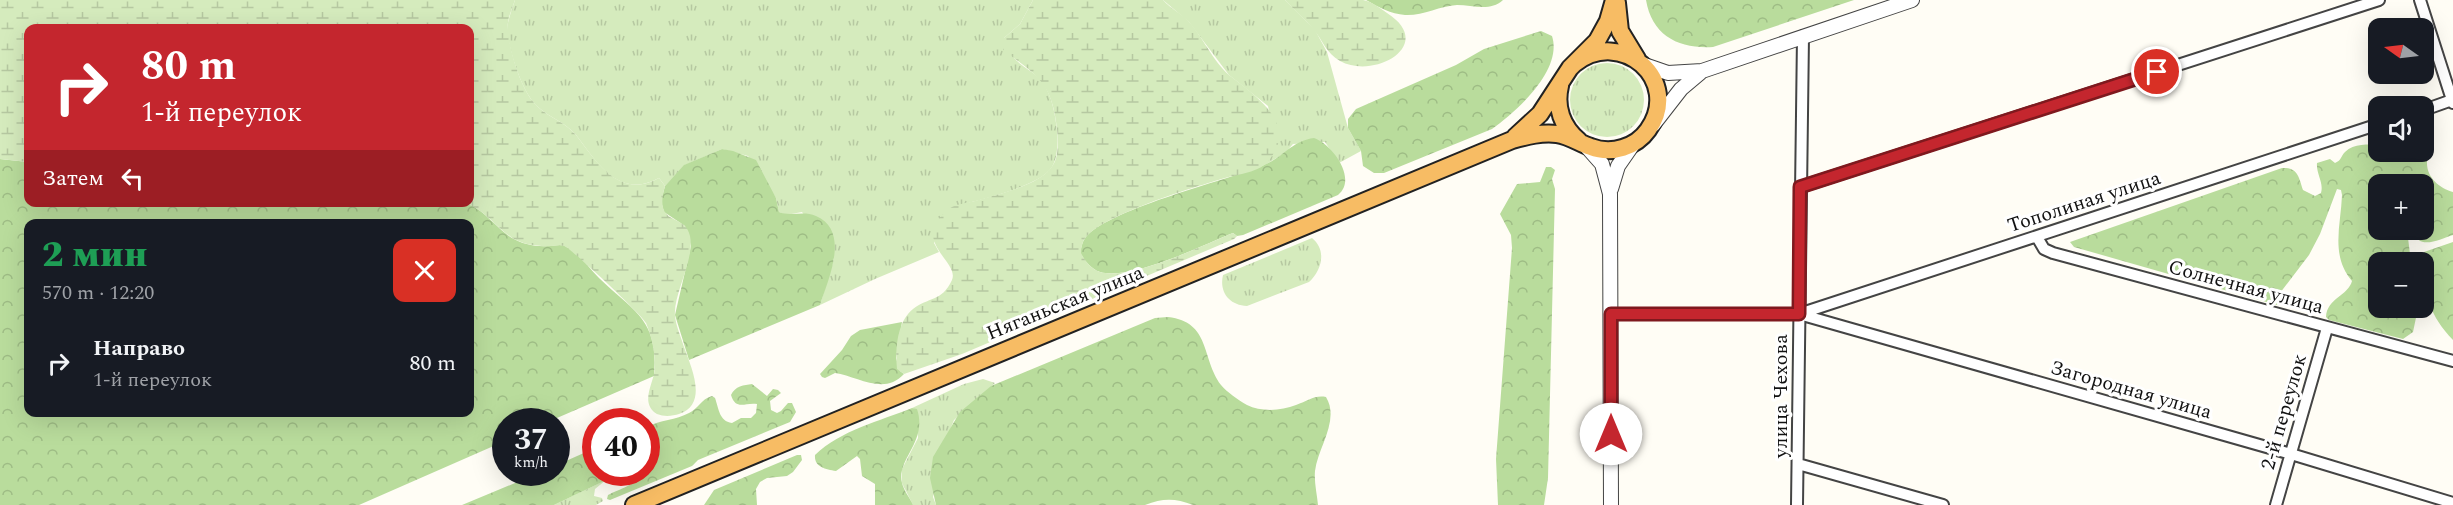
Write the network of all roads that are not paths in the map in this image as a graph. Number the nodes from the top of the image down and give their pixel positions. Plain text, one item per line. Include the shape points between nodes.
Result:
1 (1616, 0) edge
2 (1912, 0) edge
3 (2379, 0) edge
4 (2420, 0) edge
5 (1803, 36) junction
6 (1640, 62) junction
7 (1574, 64) junction
8 (1702, 71) junction
9 (1562, 82) junction
10 (2452, 102) edge
11 (2434, 107) edge
12 (2368, 128) edge
13 (1640, 138) junction
14 (1512, 140) junction
15 (1582, 143) junction
16 (1800, 187) junction
17 (1610, 194) junction
18 (2037, 237) junction
19 (1611, 314) junction
20 (1799, 314) junction
21 (2327, 328) junction
22 (2453, 361) edge
23 (2291, 454) junction
24 (1798, 464) junction
25 (2453, 502) edge
26 (634, 505) edge
27 (1611, 505) edge
28 (1797, 505) edge
29 (1943, 505) edge
30 (2276, 505) edge

1 - 6 highway via 1620,31
1 - 7 highway via 1603,31
2 - 5 street
3 - 16 street
4 - 10 street
5 - 8 street
5 - 16 street, улица Чехова
6 - 7 highway via 1622,52 1605,51 1588,54
6 - 8 street via 1668,73
6 - 13 highway via 1653,79 1658,98 1655,117
7 - 9 highway
8 - 13 street via 1681,89
9 - 14 highway via 1540,114
9 - 15 highway via 1560,116
10 - 11 street
12 - 18 street, Тополиная улица
13 - 15 highway via 1623,148 1609,150
13 - 17 street via 1624,154
14 - 15 highway via 1553,134
14 - 26 highway, Няганьская улица
15 - 17 street via 1602,164
16 - 20 street, улица Чехова
17 - 19 street
18 - 20 street, Тополиная улица
18 - 21 street, Солнечная улица via 2044,249 2053,253
19 - 20 street
19 - 27 street
20 - 23 street, Загородная улица
20 - 24 street, улица Чехова
21 - 22 street, Солнечная улица
21 - 23 street, 2-й переулок
23 - 25 street, Загородная улица
23 - 30 street, 2-й переулок
24 - 28 street, улица Чехова
24 - 29 street

